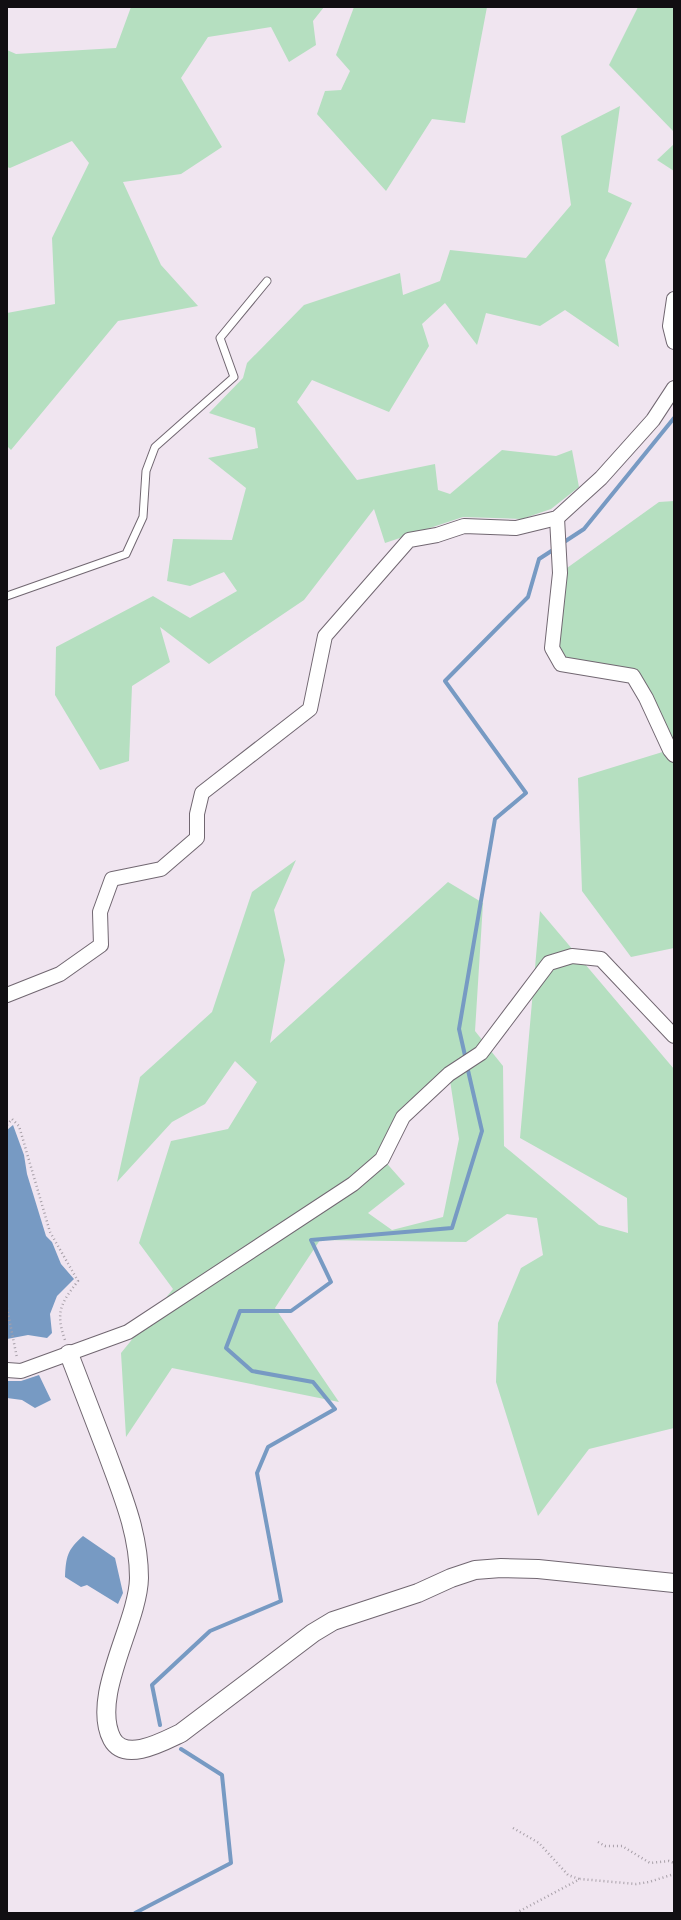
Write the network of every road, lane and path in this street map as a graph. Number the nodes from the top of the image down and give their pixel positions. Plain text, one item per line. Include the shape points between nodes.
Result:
1 (267, 281) dead end
2 (674, 299) edge
3 (674, 342) edge
4 (674, 388) edge
5 (557, 518) junction
6 (7, 596) edge
7 (674, 755) edge
8 (7, 995) edge
9 (674, 1036) edge
10 (7, 1125) edge
11 (7, 1308) edge
12 (69, 1354) junction
13 (14, 1370) edge
14 (674, 1583) edge
15 (514, 1828) dead end
16 (598, 1842) dead end
17 (674, 1863) edge
18 (674, 1874) edge
19 (580, 1879) junction
20 (516, 1913) edge

1 - 6 lane via 220,338 234,378 155,448 146,471 143,516 126,554
2 - 3 street via 670,326
4 - 5 street via 653,420 612,467
5 - 7 street via 560,573 552,648 561,664 633,676
5 - 8 street via 516,528 464,526 437,535 409,540 325,636 310,709 202,793 197,814 197,838 161,869 112,879 100,912 101,945 60,974
9 - 12 street via 601,959 572,956 550,963 481,1053 449,1074 403,1117 382,1159 353,1184 128,1332
10 - 12 path via 12,1119 19,1126 50,1232 78,1281 64,1299 59,1323
11 - 13 path
12 - 13 street
12 - 14 street via 127,1504 136,1536 139,1578 135,1604 108,1690 108,1721 112,1739 120,1747 136,1750 156,1745 181,1733 312,1633 333,1621 418,1593 475,1570 538,1569
15 - 19 path via 539,1843 568,1875
16 - 17 path via 605,1846 622,1846 650,1863
18 - 19 path via 636,1884
19 - 20 path

